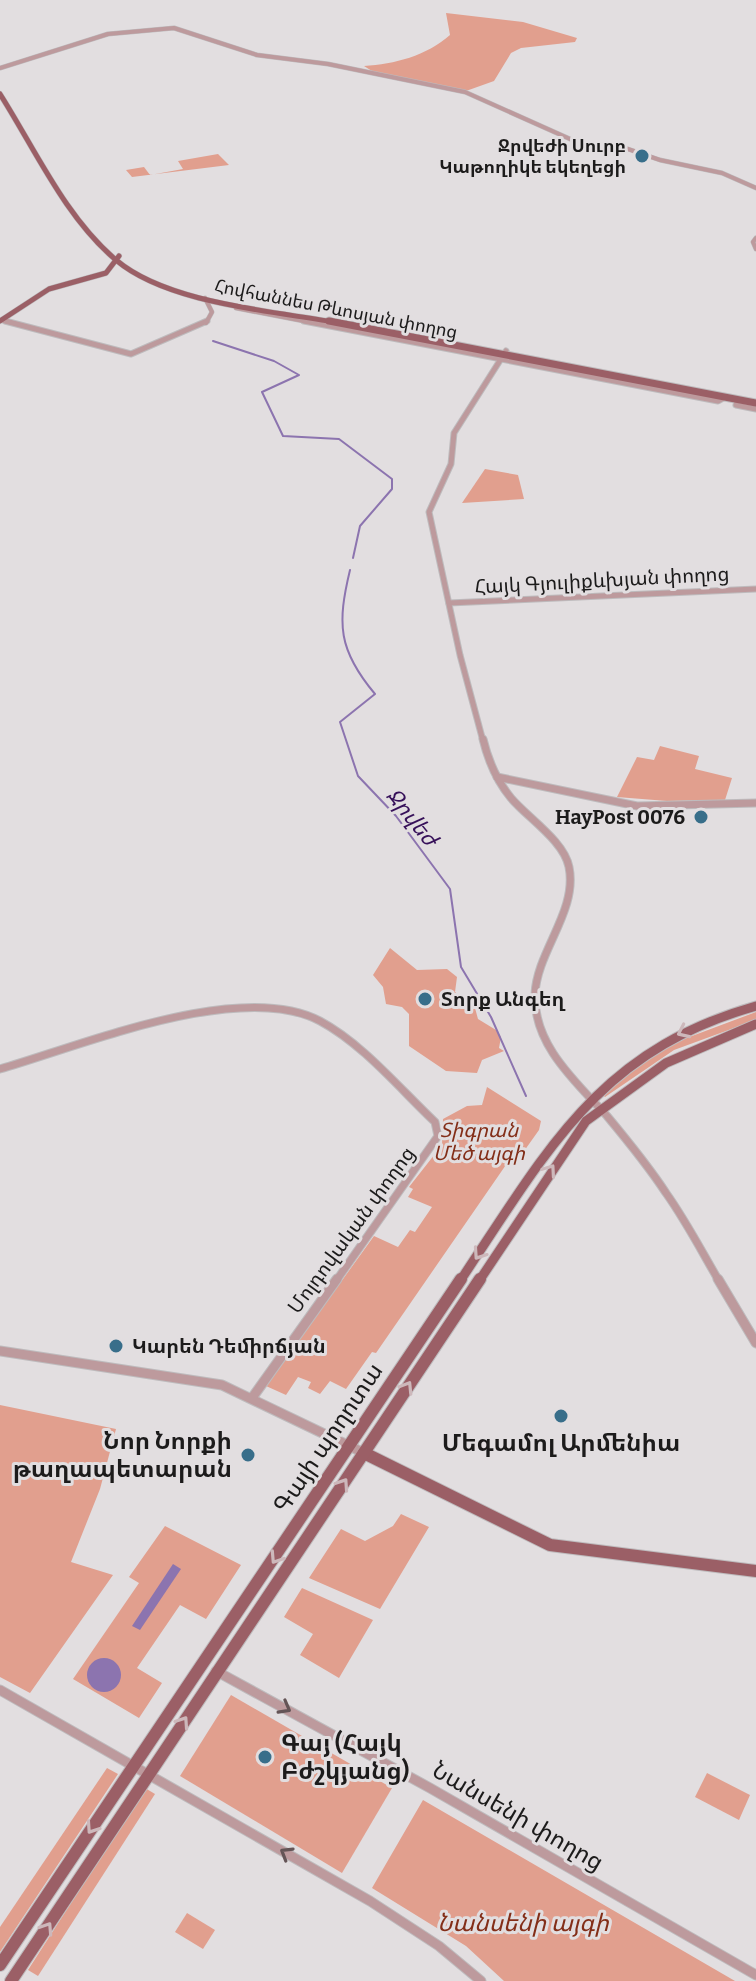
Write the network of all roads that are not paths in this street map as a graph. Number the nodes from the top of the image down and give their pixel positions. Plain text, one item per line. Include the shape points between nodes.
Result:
1 (0, 68) edge
2 (0, 92) edge
3 (756, 188) edge
4 (756, 238) edge
5 (756, 249) edge
6 (113, 254) junction
7 (88, 278) junction
8 (186, 290) junction
9 (206, 298) junction
10 (236, 308) joint
11 (260, 313) junction
12 (307, 318) junction
13 (1, 320) edge
14 (503, 356) junction
15 (756, 403) edge
16 (756, 589) edge
17 (449, 603) junction
18 (497, 777) junction
19 (756, 803) edge
20 (756, 1006) edge
21 (756, 1024) edge
22 (0, 1069) edge
23 (588, 1099) junction
24 (599, 1109) junction
25 (756, 1343) edge
26 (0, 1351) edge
27 (252, 1398) junction
28 (349, 1446) junction
29 (364, 1453) junction
30 (756, 1571) edge
31 (216, 1671) junction
32 (0, 1690) edge
33 (135, 1764) junction
34 (149, 1772) junction
35 (0, 1965) edge
36 (756, 1975) edge
37 (11, 1981) edge
38 (481, 1981) edge

1 - 3 street via 108,34 165,28 257,55 465,92 579,143 625,148 722,173
2 - 6 main road, Հովհաննես Թևոսյան փողոց
4 - 5 street
6 - 7 main road
6 - 7 main road via 106,273
6 - 8 main road, Հովհաննես Թևոսյան փողոց via 138,274
7 - 13 main road via 49,289
8 - 9 main road, Հովհաննես Թևոսյան փողոց
8 - 14 main road, Հովհաննես Թևոսյան փողոց
9 - 10 main road
9 - 12 main road, Հովհաննես Թևոսյան փողոց
9 - 13 street via 212,312 206,323 131,354
10 - 11 street
11 - 12 street
11 - 14 street
12 - 14 main road, Հովհաննես Թևոսյան փողոց
14 - 15 main road, Հովհաննես Թևոսյան փողոց
14 - 17 street via 454,433 451,464 429,512
16 - 17 street, Հայկ Գյուլիքևխյան փողոց
17 - 18 street
18 - 19 street via 637,806
18 - 23 street via 523,813 564,854 569,867 570,892 539,975 536,1009 549,1048
20 -> 23 main road, Գայի պողոտա via 673,1036
21 - 24 main road, Գայի պողոտա via 686,1049
22 - 27 street, Մոլդովական փողոց via 209,1008 275,1007 317,1019 339,1032 435,1122 438,1136 433,1146
23 - 24 street
23 -> 28 main road, Գայի պողոտա via 559,1134
24 - 25 street via 666,1192
29 -> 24 main road, Գայի պողոտա via 543,1180
26 - 27 street via 222,1385
27 - 28 street
28 - 29 street
28 -> 33 main road, Գայի պողոտա
29 - 30 main road via 550,1545
31 -> 29 main road, Գայի պողոտա
34 -> 31 main road, Գայի պողոտա
31 -> 36 street, Նանսենի փողոց
32 - 33 street
33 - 34 street
33 -> 35 main road, Գայի պողոտա
37 -> 34 main road, Գայի պողոտա
38 -> 34 street via 426,1935

